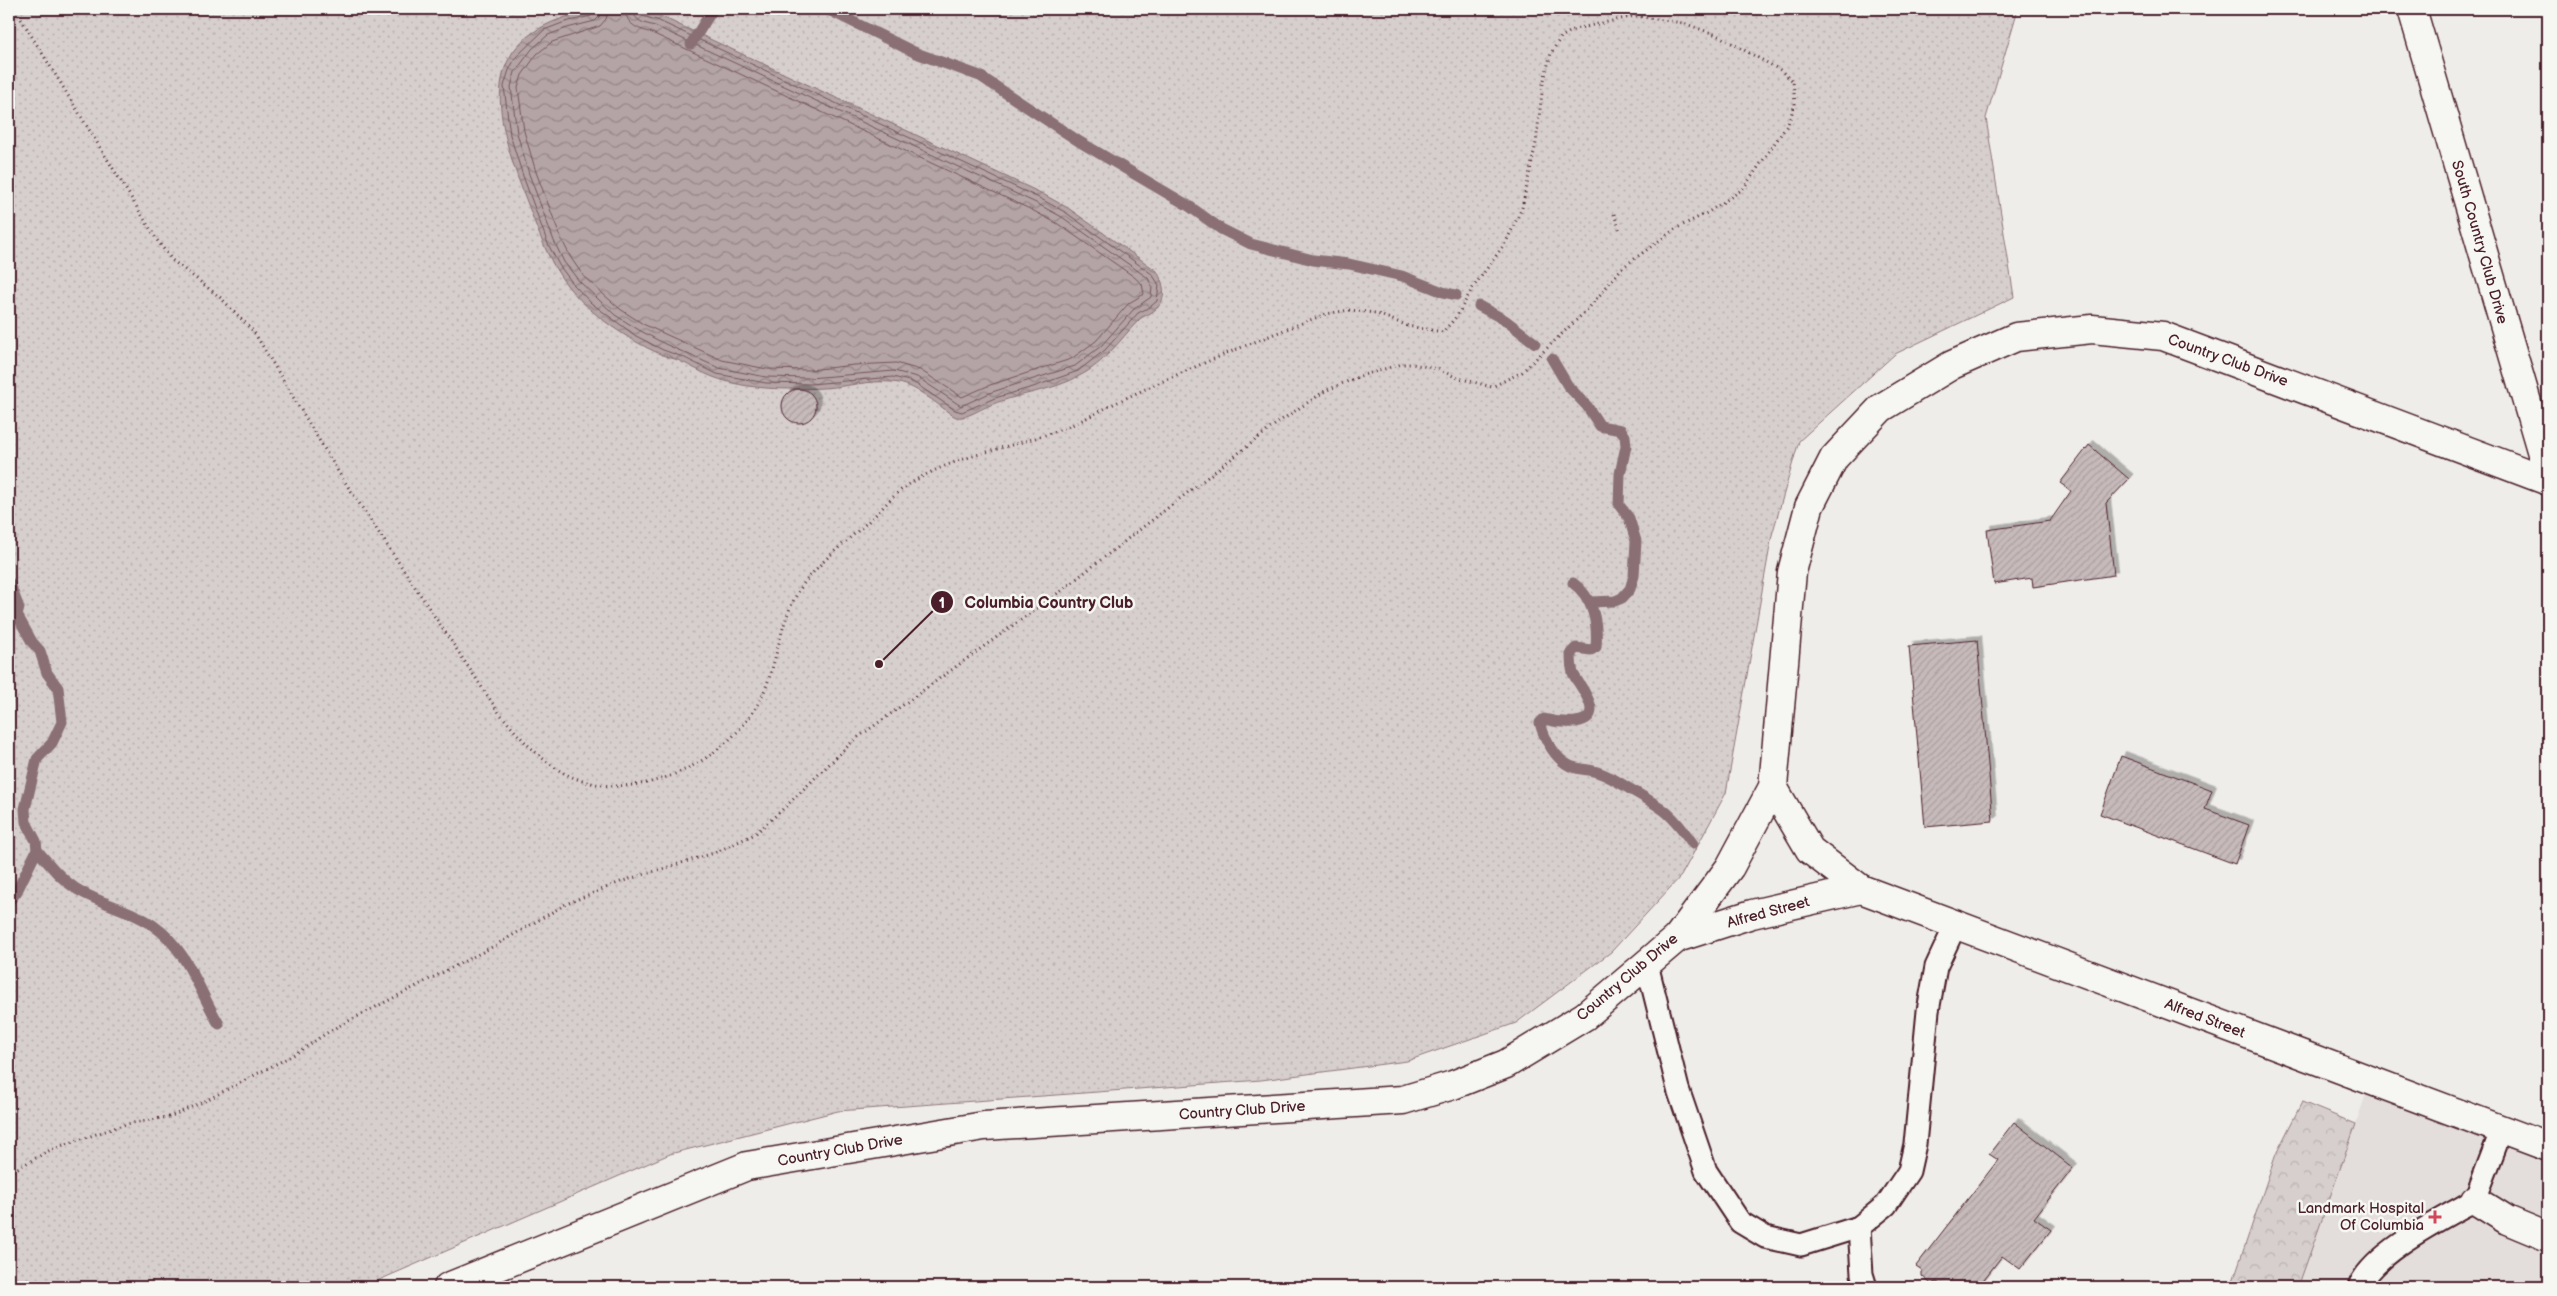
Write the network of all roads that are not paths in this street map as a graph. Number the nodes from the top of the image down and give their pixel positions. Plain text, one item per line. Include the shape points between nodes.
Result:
1 (2412, 9) edge
2 (2548, 474) edge
3 (2548, 480) edge
4 (1774, 788) junction
5 (1861, 889) junction
6 (1956, 924) junction
7 (1677, 938) junction
8 (1647, 964) junction
9 (2502, 1129) junction
10 (2548, 1147) edge
11 (2476, 1200) junction
12 (1859, 1227) junction
13 (2548, 1237) edge
14 (448, 1287) edge
15 (1866, 1287) edge
16 (2360, 1287) edge

1 - 2 street, South Country Club Drive
3 - 4 street, Country Club Drive via 2164,336 2092,329 2016,337 1952,365 1881,408 1834,458 1809,507 1792,572
4 - 5 street, Alfred Street via 1810,850
4 - 7 street, Country Club Drive via 1730,867
5 - 6 street, Alfred Street
5 - 7 street, Alfred Street via 1752,914
6 - 9 street, Alfred Street
6 - 12 lane via 1936,967 1928,1011 1915,1144 1909,1170 1886,1205
7 - 8 street, Country Club Drive
8 - 12 lane via 1678,1089 1706,1171 1740,1222 1765,1237 1801,1245
8 - 14 street, Country Club Drive via 1585,1016 1506,1064 1403,1100 984,1126 747,1166
9 - 10 street, Alfred Street
9 - 11 lane
11 - 13 street via 2507,1220
11 - 16 lane via 2392,1250 2363,1278
12 - 15 lane

